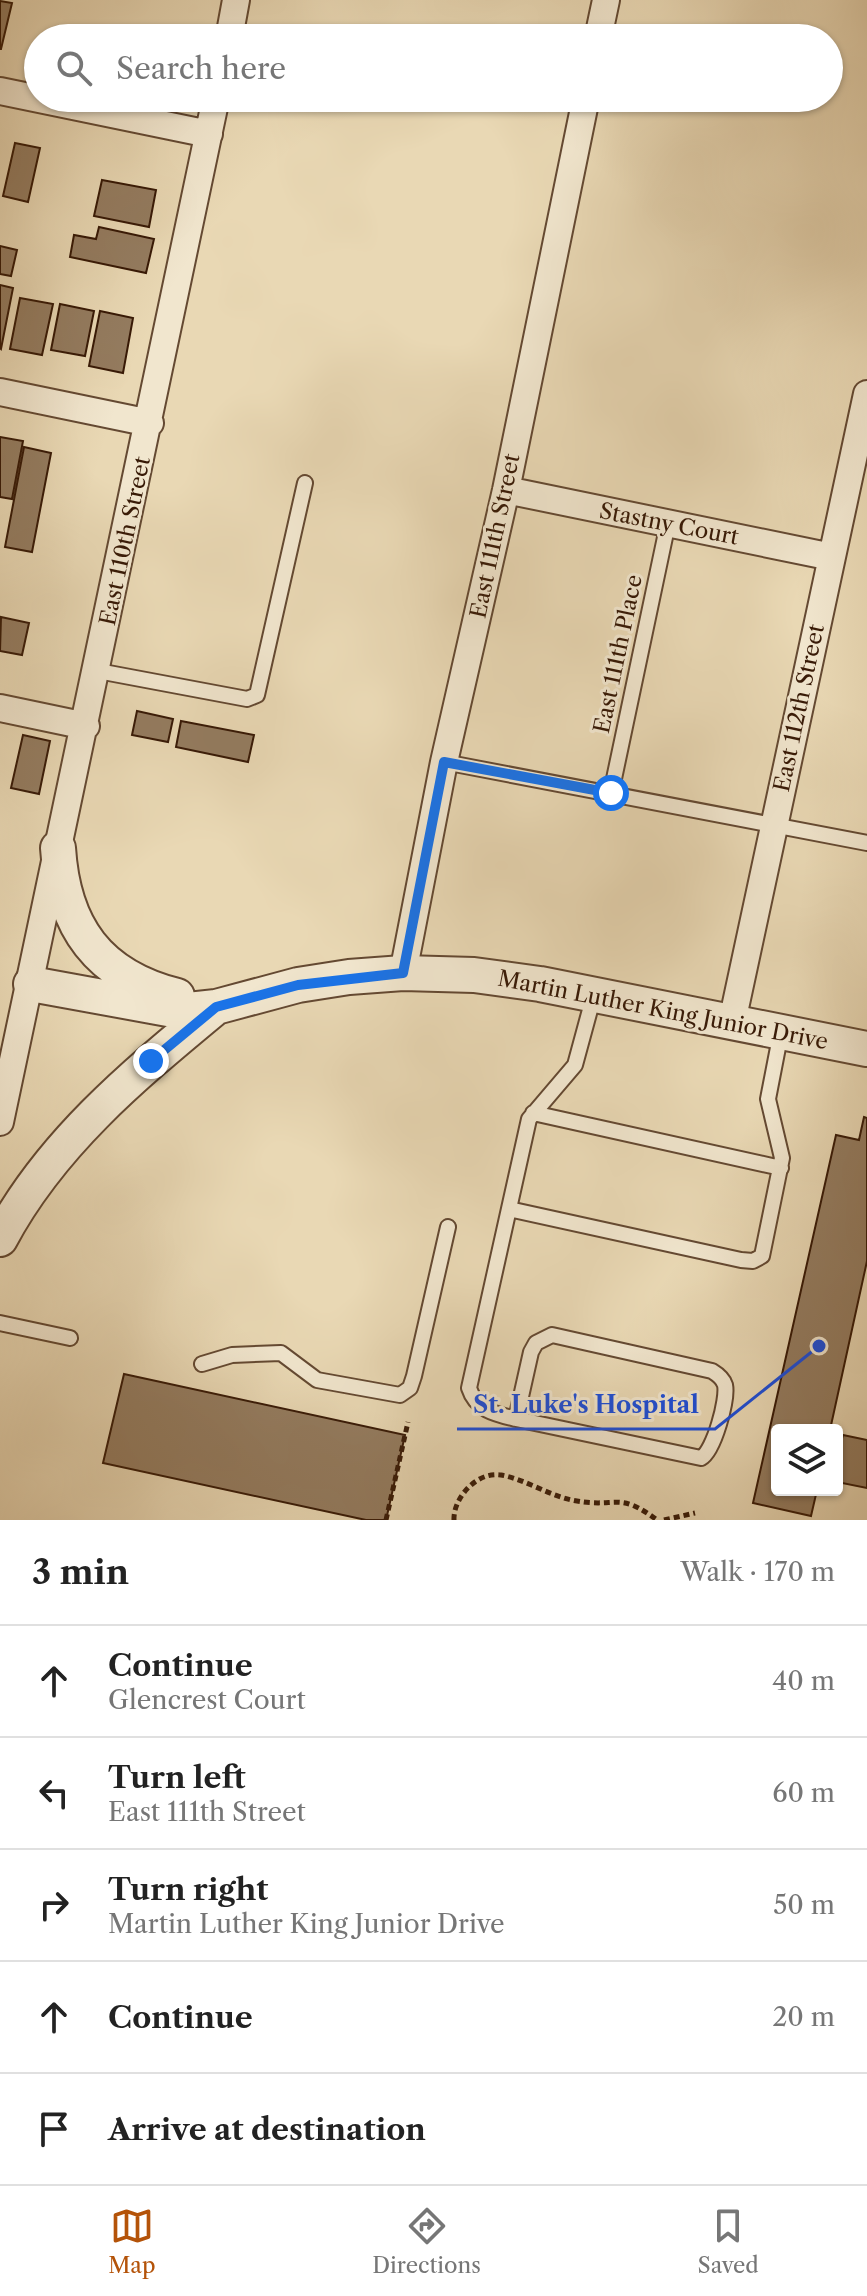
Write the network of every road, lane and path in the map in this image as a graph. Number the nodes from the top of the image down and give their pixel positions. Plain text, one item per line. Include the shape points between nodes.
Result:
1 (236, 0) edge
2 (606, 0) edge
3 (232, 24) edge
4 (601, 24) edge
5 (0, 91) edge
6 (24, 96) edge
7 (102, 112) edge
8 (213, 112) edge
9 (583, 112) edge
10 (209, 134) junction
11 (0, 392) edge
12 (867, 394) edge
13 (150, 423) junction
14 (305, 483) dead end
15 (506, 490) junction
16 (668, 523) junction
17 (832, 557) junction
18 (98, 671) junction
19 (0, 708) edge
20 (86, 726) junction
21 (444, 762) junction
22 (611, 793) junction
23 (774, 825) junction
24 (867, 843) edge
25 (58, 848) junction
26 (403, 973) junction
27 (31, 984) junction
28 (594, 995) junction
29 (216, 1007) junction
30 (732, 1022) junction
31 (781, 1032) junction
32 (8, 1049) edge
33 (867, 1049) edge
34 (533, 1113) junction
35 (0, 1122) edge
36 (781, 1168) junction
37 (509, 1209) junction
38 (448, 1227) dead end
39 (0, 1239) edge
40 (0, 1323) edge
41 (70, 1338) dead end
42 (202, 1364) dead end
43 (516, 1419) junction
44 (408, 1422) dead end
45 (695, 1513) dead end
46 (655, 1519) edge
47 (386, 1520) edge
48 (454, 1520) edge
49 (664, 1520) edge

1 - 3 street
2 - 4 street
5 - 6 street
7 - 10 street
8 - 10 street, East 110th Street
9 - 15 street, East 111th Street
10 - 13 street, East 110th Street
11 - 13 street
12 - 17 street, East 112th Street
13 - 18 street, East 110th Street
14 - 18 lane via 257,695 247,699
15 - 16 street, Stastny Court
15 - 21 street, East 111th Street
16 - 17 street, Stastny Court
16 - 22 lane, East 111th Place
17 - 23 street, East 112th Street
18 - 20 street, East 110th Street
19 - 20 street
20 - 25 street, East 110th Street
21 - 22 lane
21 - 26 street, East 111th Street
22 - 23 lane
23 - 24 lane
23 - 30 street, East 112th Street
25 - 27 street, East 110th Street
25 - 29 street via 64,899 92,948 129,978
26 - 28 street, Martin Luther King Junior Drive via 508,979
26 - 29 street, Martin Luther King Junior Drive via 298,985
27 - 29 street, Martin Luther King Junior Drive via 162,1009
27 - 32 street
28 - 30 street, Martin Luther King Junior Drive
28 - 34 lane via 575,1065
29 - 39 street via 103,1103 29,1191
30 - 31 street, Martin Luther King Junior Drive
31 - 33 street, Martin Luther King Junior Drive
31 - 36 lane via 768,1099
32 - 35 street
34 - 36 lane
34 - 37 lane
36 - 37 lane via 765,1248 753,1261
37 - 43 lane via 469,1388 477,1405
38 - 42 lane via 414,1376 400,1395 317,1380 281,1353 232,1355
40 - 41 lane
43 - 43 lane via 701,1458 713,1445 725,1384 712,1371 552,1335 531,1352
44 - 47 path
45 - 49 path
46 - 48 path via 635,1503 578,1501 499,1474 468,1485 454,1509

